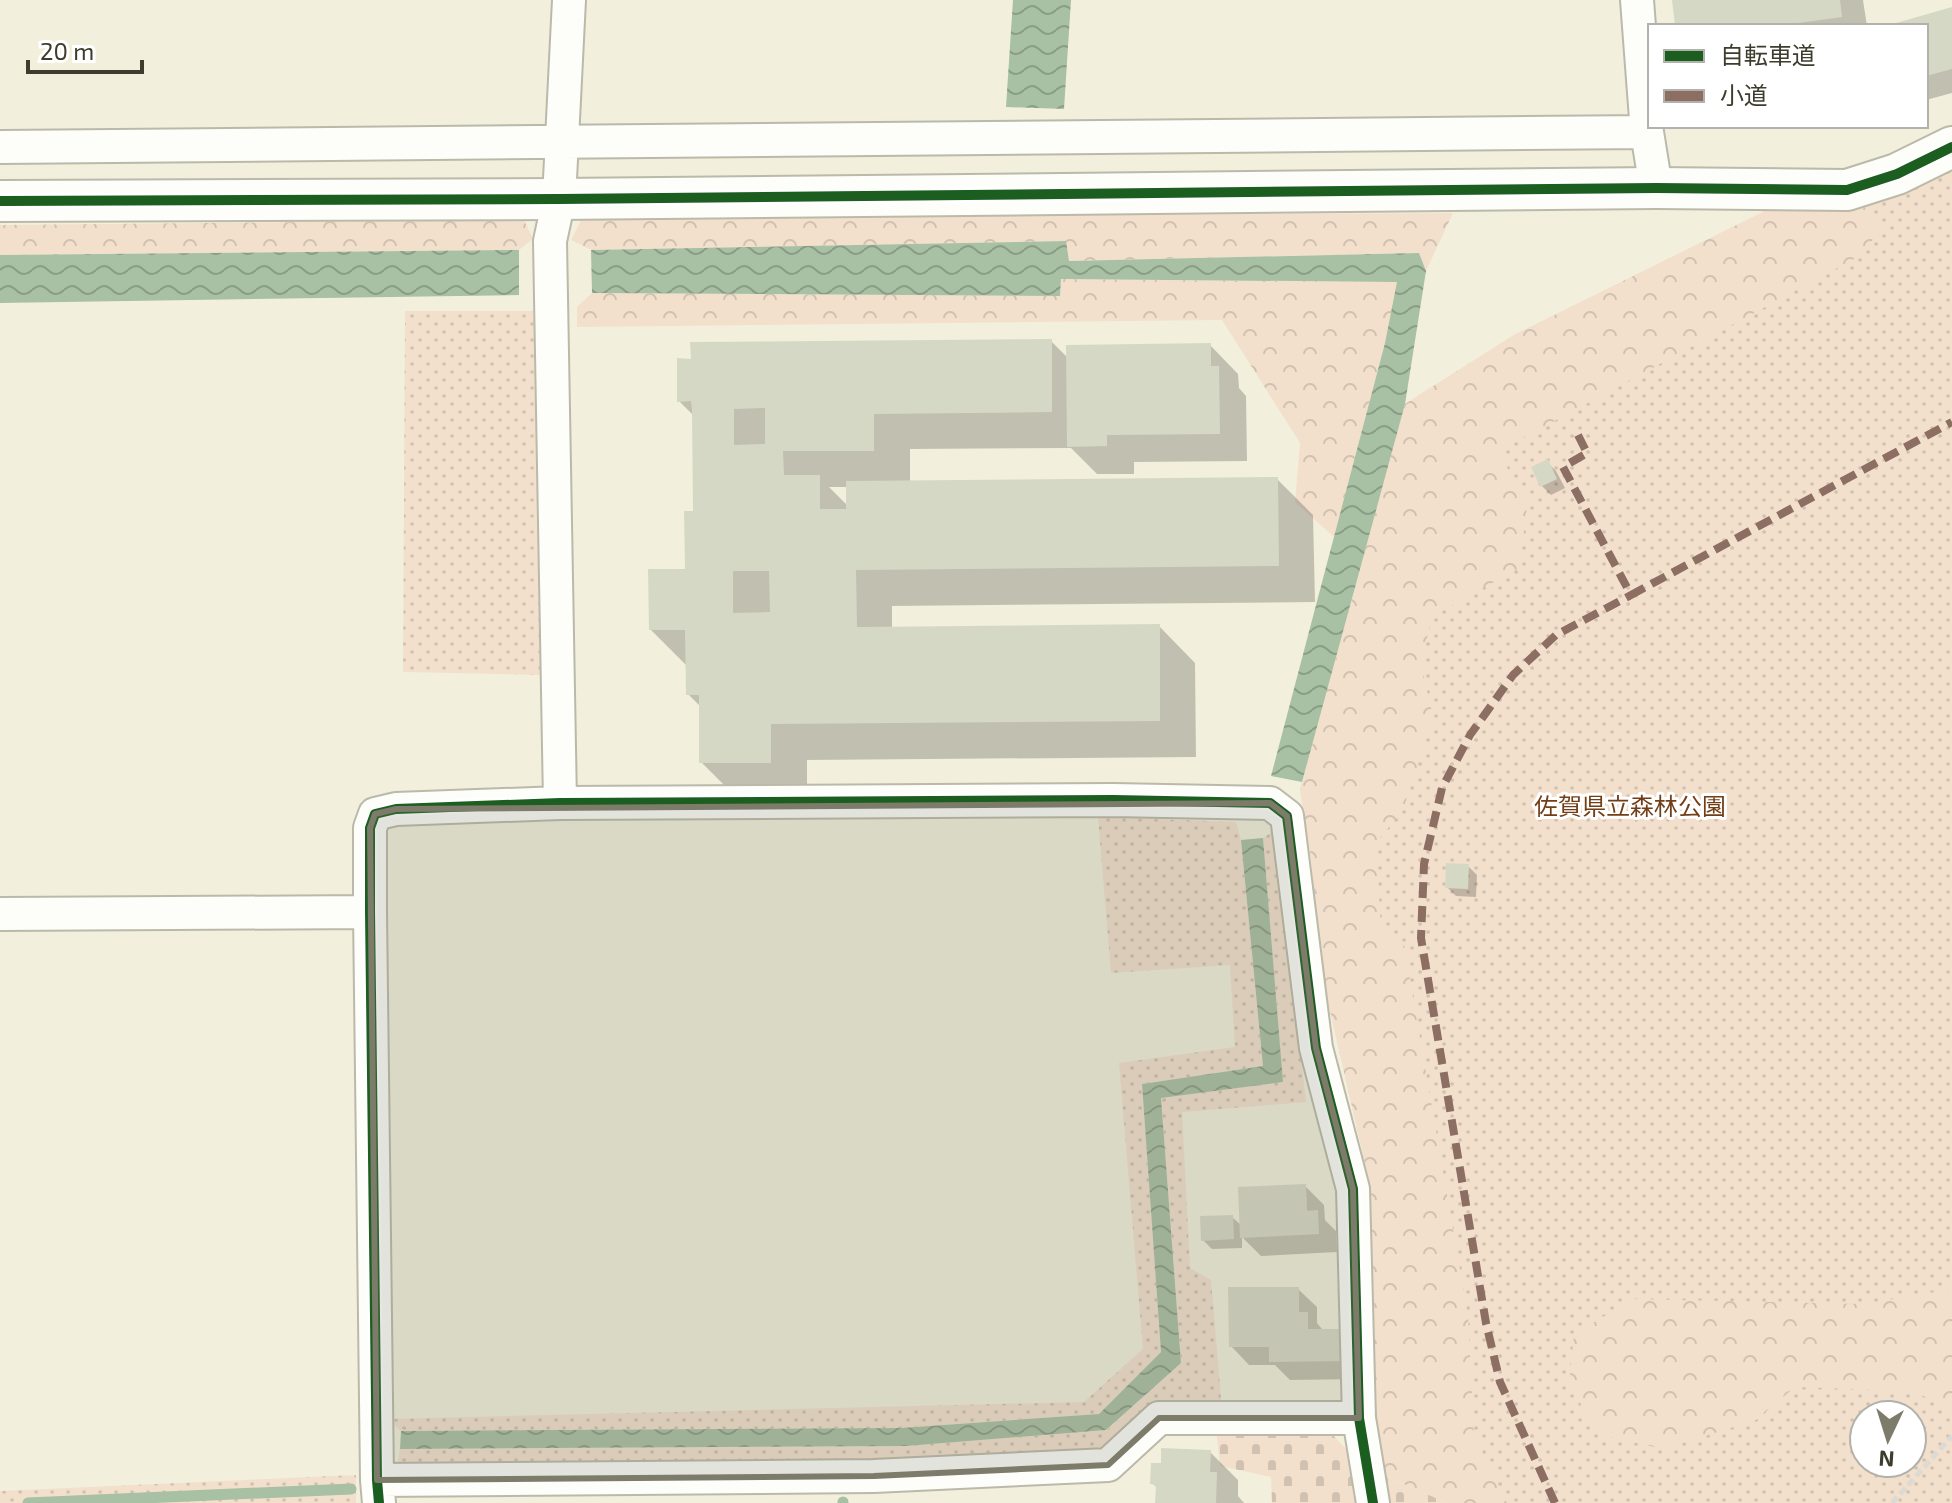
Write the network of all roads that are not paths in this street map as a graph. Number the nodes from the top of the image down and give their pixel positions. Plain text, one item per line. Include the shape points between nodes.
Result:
1 (569, 0) edge
2 (1637, 0) edge
3 (1647, 132) junction
4 (561, 141) junction
5 (0, 147) edge
6 (1952, 147) edge
7 (1656, 188) junction
8 (559, 199) junction
9 (0, 201) edge
10 (560, 803) junction
11 (370, 912) junction
12 (0, 914) edge
13 (1359, 1418) junction
14 (378, 1492) edge
15 (1373, 1503) edge

1 - 4 street
2 - 3 street
3 - 4 street
3 - 7 street
4 - 5 street
4 - 8 street
6 - 7 street via 1897,174 1847,190
7 - 8 street
8 - 9 street
8 - 10 street via 550,241
10 - 11 street via 375,814 370,828
10 - 13 street via 1113,800 1270,803 1287,816 1316,1048 1353,1189
11 - 12 street
11 - 14 street
13 - 14 street via 1159,1418 1108,1465
13 - 15 street

